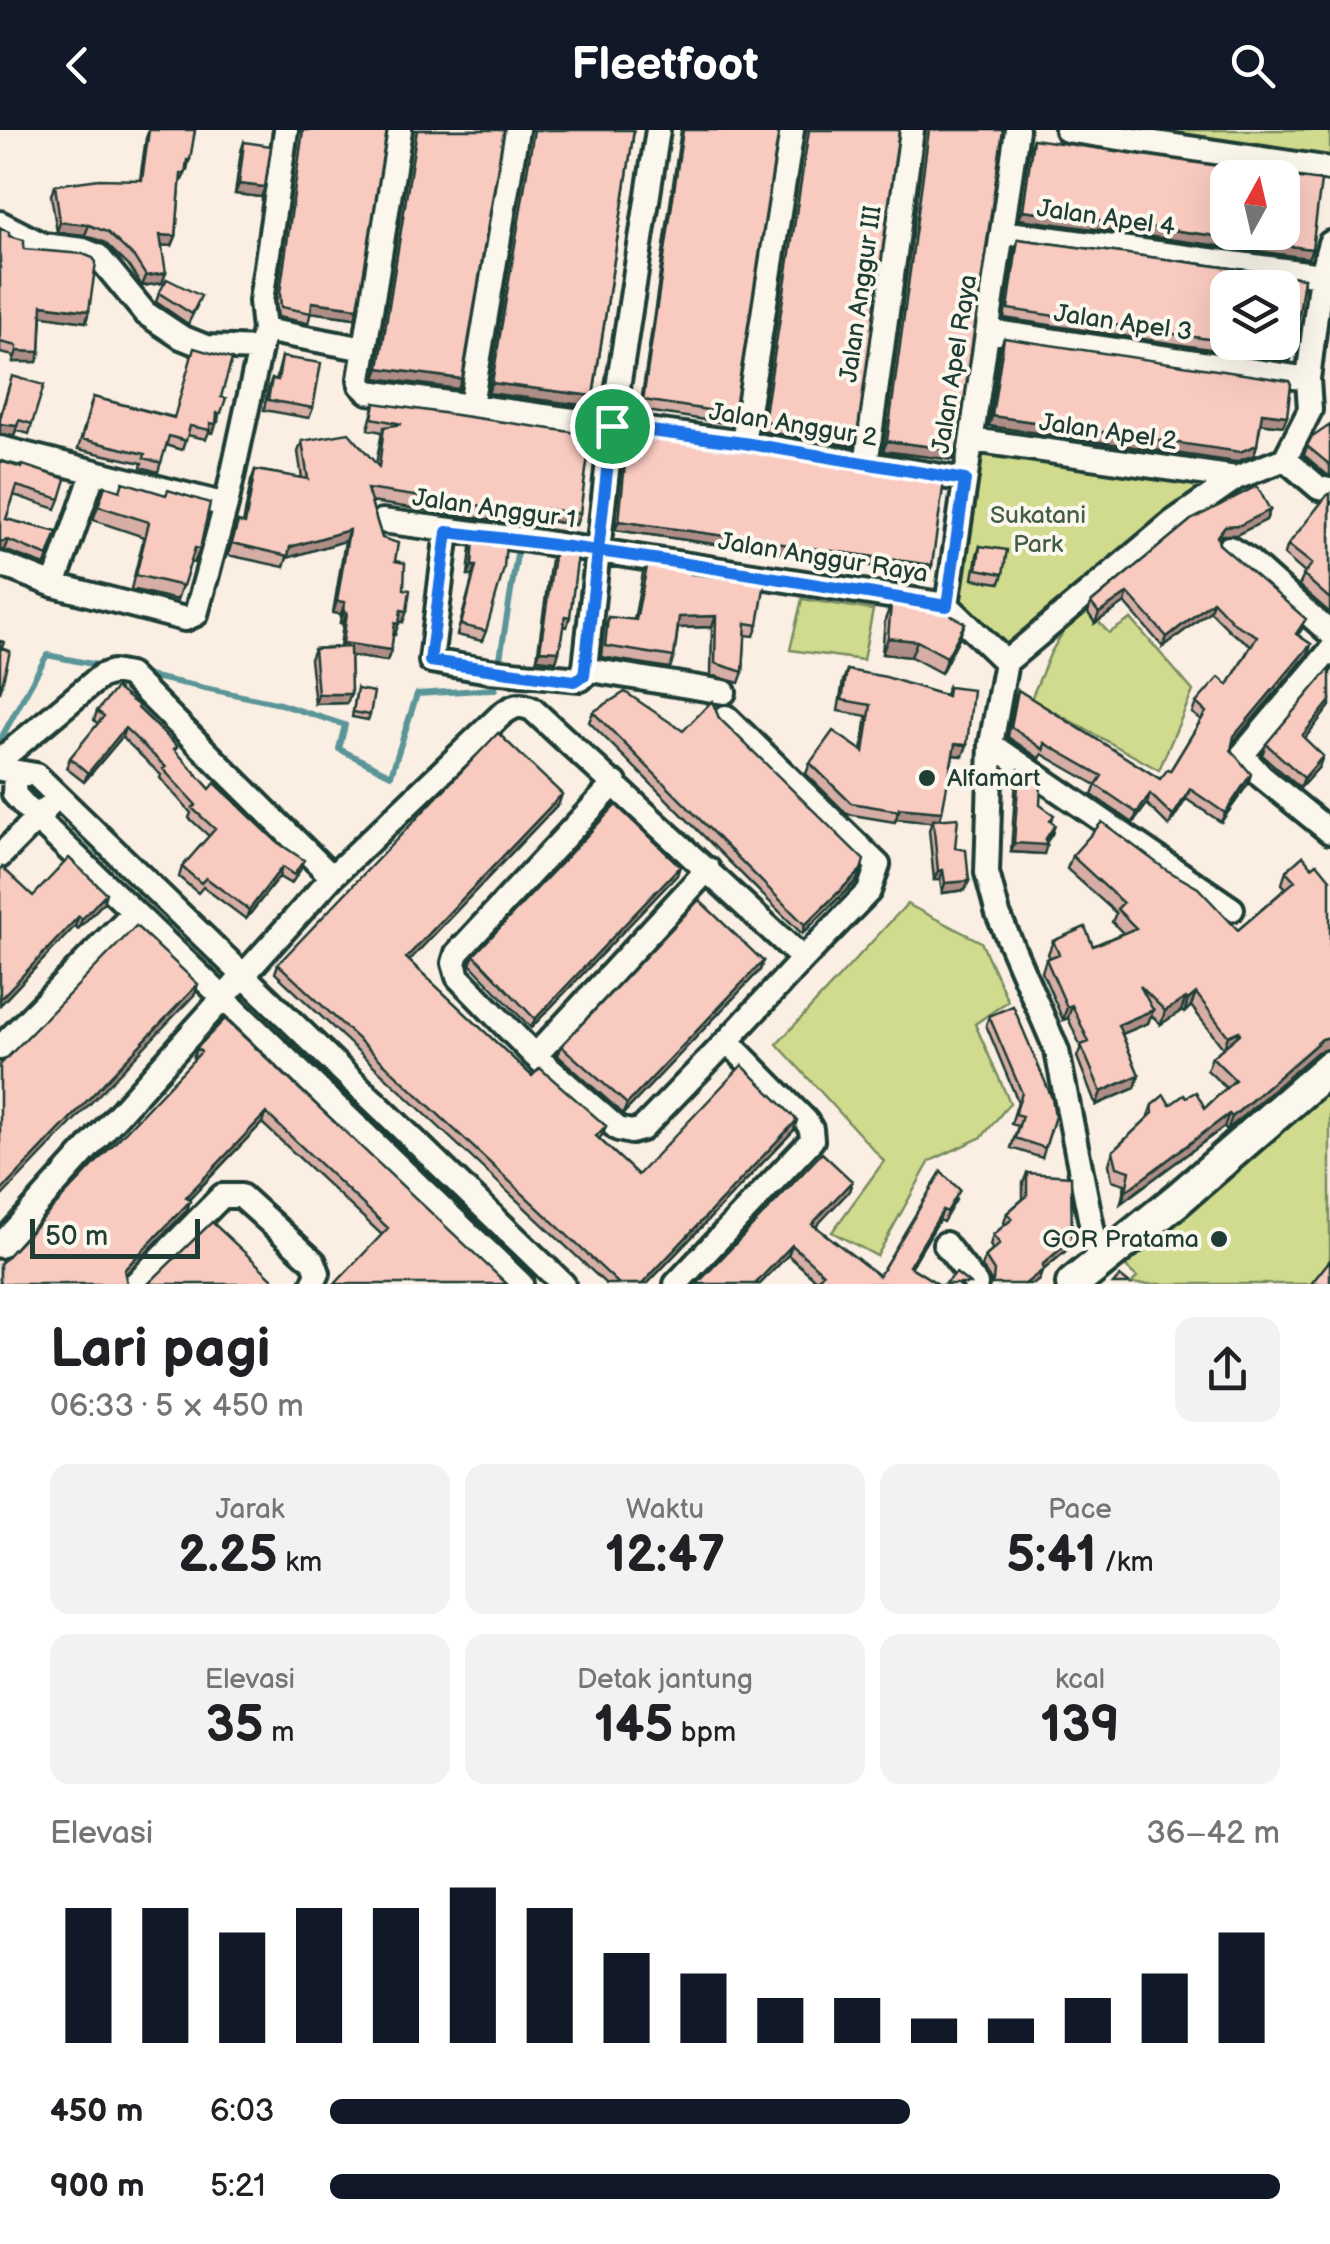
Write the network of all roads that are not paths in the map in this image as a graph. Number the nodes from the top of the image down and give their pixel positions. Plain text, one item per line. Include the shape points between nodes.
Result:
1 (286, 130) edge
2 (400, 130) edge
3 (517, 130) edge
4 (658, 130) edge
5 (792, 130) edge
6 (912, 130) edge
7 (1018, 130) edge
8 (1067, 130) edge
9 (1330, 169) edge
10 (0, 223) edge
11 (1002, 232) junction
12 (1330, 243) edge
13 (1321, 275) junction
14 (989, 331) junction
15 (262, 340) junction
16 (365, 349) junction
17 (1308, 379) junction
18 (471, 405) junction
19 (612, 426) junction
20 (973, 440) junction
21 (744, 443) junction
22 (0, 448) edge
23 (1285, 459) junction
24 (866, 465) junction
25 (92, 474) junction
26 (1236, 478) junction
27 (965, 480) junction
28 (1330, 490) edge
29 (226, 504) junction
30 (384, 521) dead end
31 (447, 532) junction
32 (1229, 548) edge
33 (595, 550) junction
34 (0, 564) edge
35 (54, 584) junction
36 (947, 606) junction
37 (1330, 633) edge
38 (1330, 651) edge
39 (1006, 662) junction
40 (584, 668) junction
41 (724, 692) dead end
42 (726, 716) dead end
43 (991, 744) junction
44 (5, 767) edge
45 (615, 783) junction
46 (57, 798) junction
47 (37, 819) junction
48 (1330, 832) edge
49 (0, 856) edge
50 (708, 869) junction
51 (332, 877) junction
52 (1232, 909) dead end
53 (133, 913) junction
54 (803, 958) junction
55 (243, 975) junction
56 (222, 996) junction
57 (727, 1041) junction
58 (0, 1048) edge
59 (535, 1056) junction
60 (1330, 1067) edge
61 (946, 1244) dead end
62 (0, 1246) edge
63 (1100, 1263) junction
64 (135, 1284) edge
65 (313, 1284) edge
66 (521, 1284) edge
67 (563, 1284) edge
68 (676, 1284) edge
69 (976, 1284) edge
70 (1074, 1284) edge

1 - 15 street via 261,301
2 - 16 street
3 - 18 street
4 - 19 street
5 - 21 street
6 - 24 street, Jalan Anggur III
7 - 11 street, Jalan Apel Raya
8 - 9 street
10 - 15 street via 42,245 98,256 145,312 180,337 206,348
11 - 13 street, Jalan Apel 4
11 - 14 street, Jalan Apel Raya
12 - 13 street
13 - 17 street
14 - 17 street, Jalan Apel 3
14 - 20 street, Jalan Apel Raya
15 - 16 street
15 - 29 street
16 - 18 street, Jalan Anggur 2 via 360,378 368,392
17 - 23 street via 1310,410
18 - 19 street, Jalan Anggur 2
19 - 21 street, Jalan Anggur 2
19 - 33 street
20 - 26 street, Jalan Apel 2
20 - 27 street, Jalan Apel Raya
21 - 24 street, Jalan Anggur 2
22 - 25 street
23 - 26 street
23 - 28 street
24 - 27 street, Jalan Anggur 2
25 - 29 street
25 - 35 street
26 - 39 street
27 - 36 street, Jalan Apel Raya
29 - 35 street via 192,618
30 - 31 street, Jalan Anggur 1
31 - 33 street, Jalan Anggur 1
31 - 40 street via 429,656 436,664 574,681
32 - 37 street
33 - 36 street, Jalan Anggur Raya
33 - 40 street
34 - 35 street
36 - 39 street, Jalan Anggur Raya
38 - 48 street via 1242,755
39 - 43 street
40 - 41 street
42 - 54 street via 878,864 869,891
43 - 52 street
43 - 63 street via 987,874 1058,1050
44 - 46 street via 36,776
44 - 47 street via 14,794
44 - 51 street via 101,676 129,675
45 - 50 street
45 - 51 street via 532,709 512,706
45 - 59 street via 457,952 458,977
46 - 47 street
46 - 55 street
47 - 49 street
47 - 53 street
50 - 54 street
50 - 59 street
51 - 55 street
53 - 56 street
53 - 58 street
54 - 57 street
55 - 56 street
55 - 67 street
56 - 62 street
56 - 66 street
57 - 59 street via 642,1130 631,1132 618,1129
57 - 68 street via 813,1134
60 - 63 street
61 - 69 street
63 - 70 street
64 - 65 street via 231,1194 314,1262

